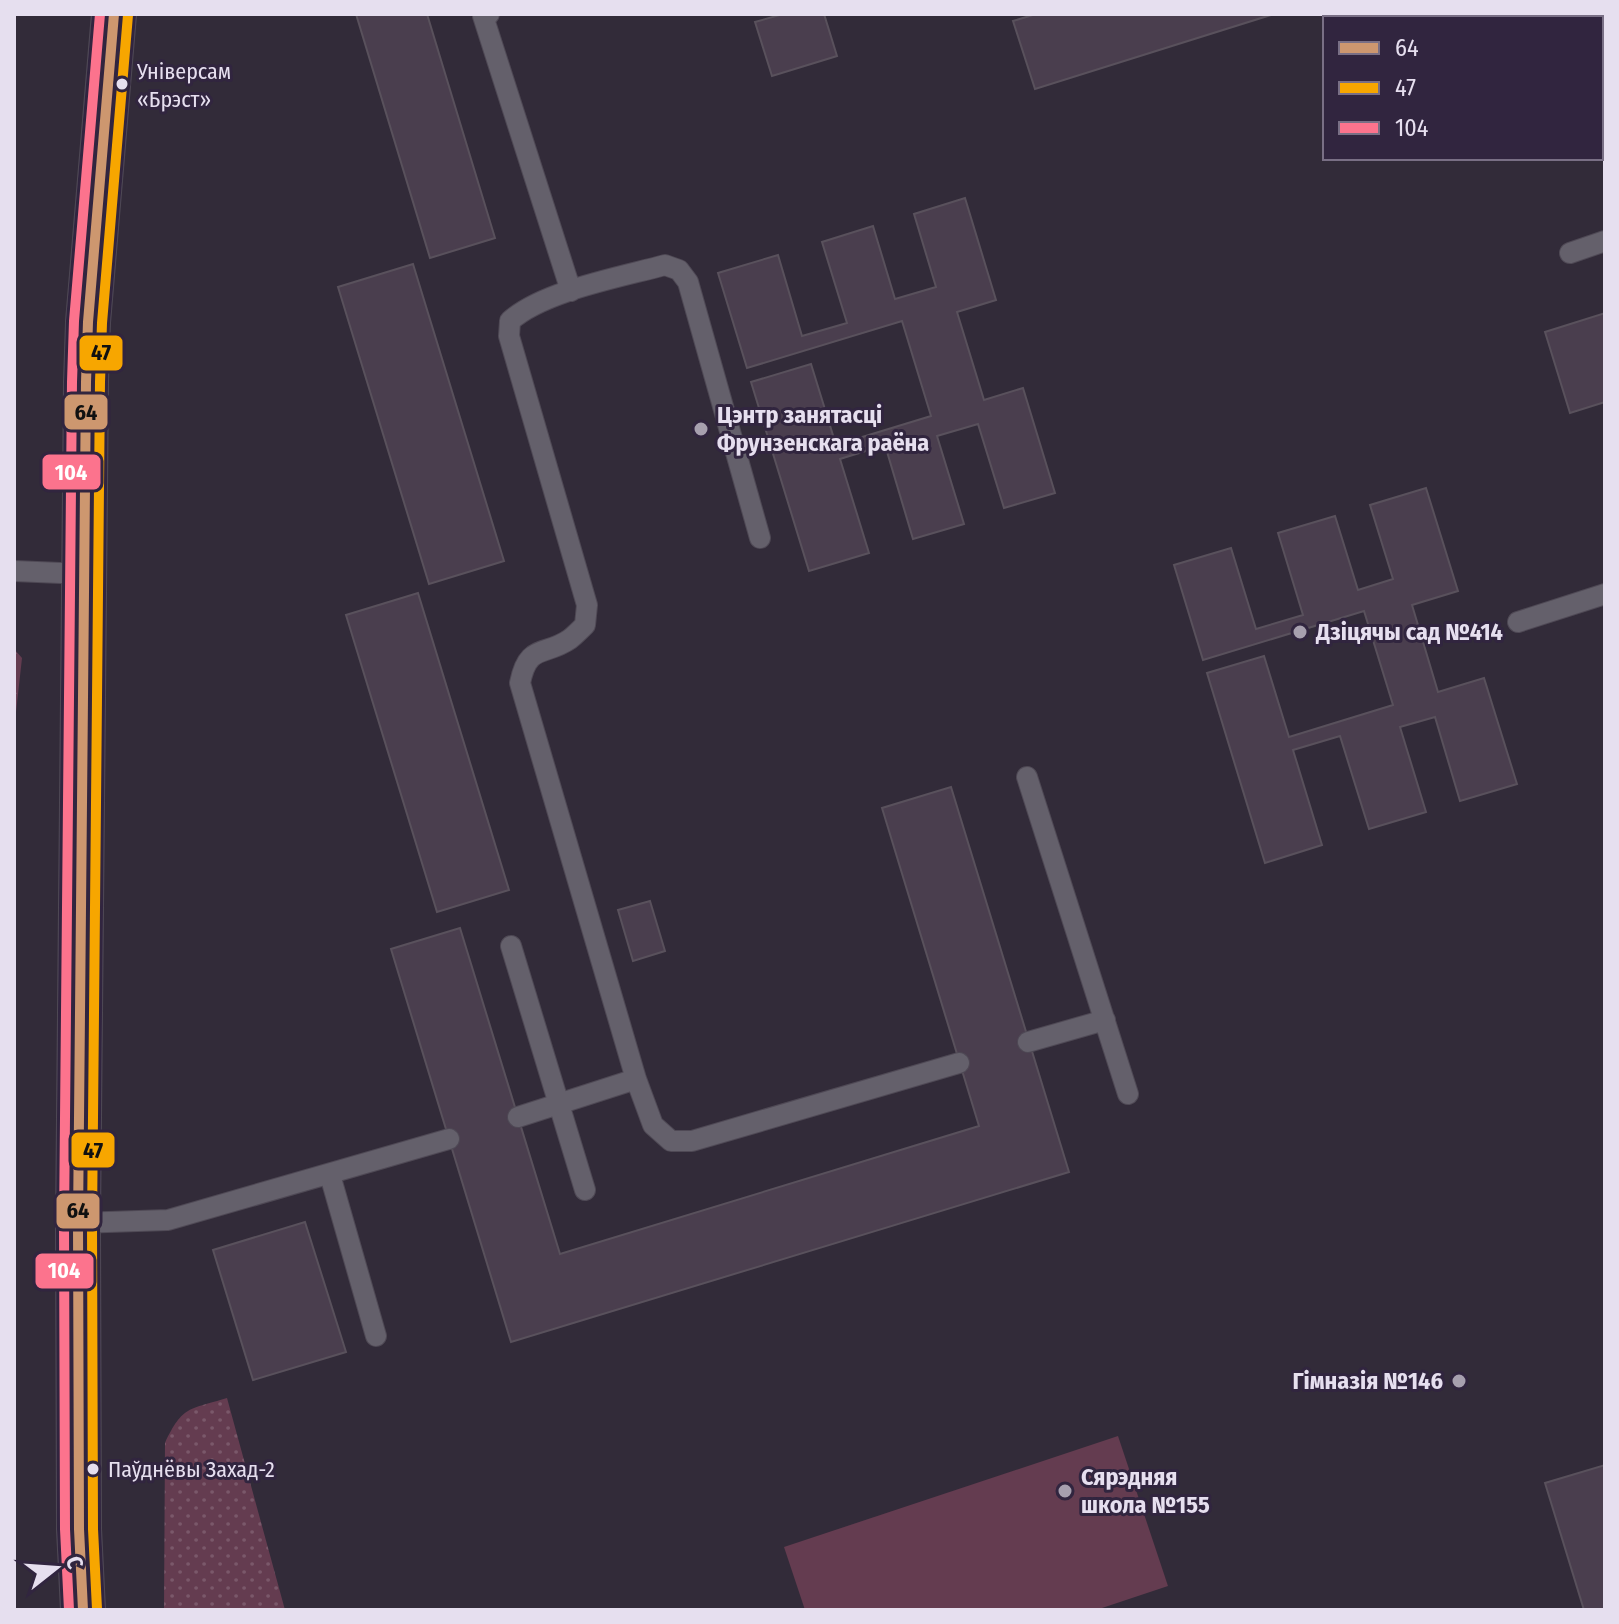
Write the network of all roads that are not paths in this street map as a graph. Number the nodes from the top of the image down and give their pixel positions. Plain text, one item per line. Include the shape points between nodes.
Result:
1 (114, 14) edge
2 (489, 14) edge
3 (1605, 241) edge
4 (1570, 253) dead end
5 (571, 291) junction
6 (760, 538) dead end
7 (14, 571) edge
8 (84, 574) junction
9 (1605, 594) edge
10 (1518, 622) dead end
11 (1027, 777) dead end
12 (511, 946) dead end
13 (1105, 1020) junction
14 (1028, 1042) dead end
15 (959, 1063) dead end
16 (636, 1079) junction
17 (1128, 1094) dead end
18 (560, 1104) junction
19 (518, 1117) dead end
20 (449, 1139) dead end
21 (330, 1175) junction
22 (585, 1190) dead end
23 (78, 1223) junction
24 (376, 1336) dead end
25 (83, 1610) edge

1 - 8 main road via 88,322
2 - 5 lane via 483,16
3 - 4 lane
5 - 6 lane via 665,265 679,270 688,282
5 - 16 lane via 521,311 510,321 509,336 587,605 585,625 569,640 536,653 523,665 520,683
7 - 8 lane
8 - 23 main road
9 - 10 lane
11 - 13 lane
12 - 18 lane
13 - 14 lane
13 - 17 lane
15 - 16 lane via 692,1141 671,1141 653,1125
16 - 18 lane
18 - 19 lane
18 - 22 lane
20 - 21 lane
21 - 23 lane via 168,1220
21 - 24 lane
23 - 25 main road

